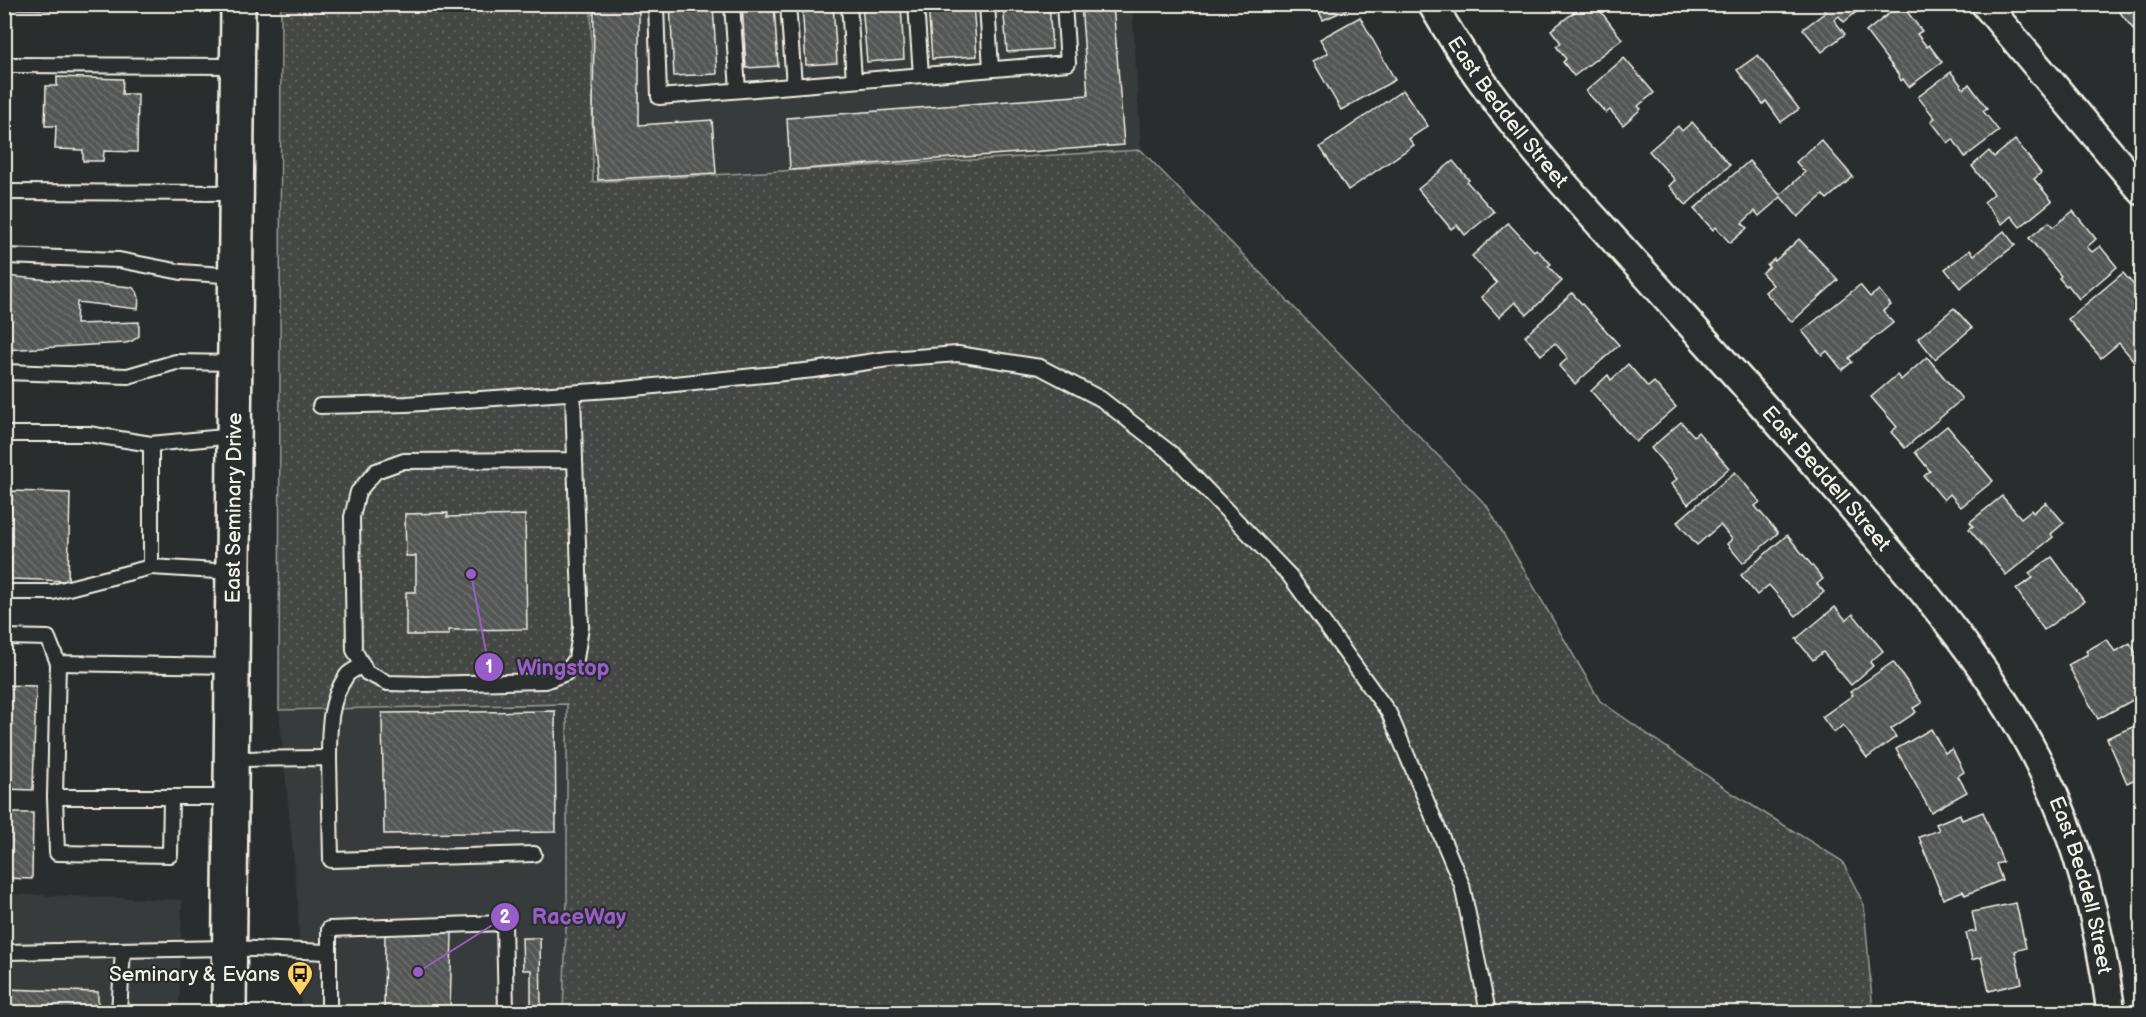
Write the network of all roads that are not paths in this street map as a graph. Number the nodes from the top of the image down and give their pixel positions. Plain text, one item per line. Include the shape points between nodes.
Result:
1 (237, 4) edge
2 (656, 4) edge
3 (732, 4) edge
4 (788, 4) edge
5 (849, 4) edge
6 (916, 4) edge
7 (987, 4) edge
8 (1064, 4) edge
9 (1432, 4) edge
10 (1985, 4) edge
11 (4, 65) edge
12 (237, 66) junction
13 (991, 69) junction
14 (921, 75) junction
15 (854, 80) junction
16 (794, 85) junction
17 (738, 90) junction
18 (2142, 191) edge
19 (4, 192) edge
20 (237, 193) junction
21 (4, 256) edge
22 (236, 276) junction
23 (234, 363) junction
24 (4, 372) edge
25 (573, 393) junction
26 (320, 406) dead end
27 (4, 434) edge
28 (234, 436) junction
29 (151, 444) junction
30 (575, 460) junction
31 (151, 567) junction
32 (233, 572) junction
33 (4, 592) edge
34 (4, 637) edge
35 (58, 663) junction
36 (363, 665) junction
37 (231, 666) junction
38 (328, 758) junction
39 (232, 759) junction
40 (55, 797) junction
41 (171, 797) junction
42 (232, 797) junction
43 (534, 854) dead end
44 (230, 948) junction
45 (123, 950) junction
46 (4, 952) edge
47 (328, 952) junction
48 (119, 1012) edge
49 (229, 1012) edge
50 (328, 1012) edge
51 (506, 1012) edge
52 (1488, 1012) edge
53 (2111, 1012) edge

1 - 12 main road, East Seminary Drive
2 - 17 lane via 659,97
3 - 17 lane
4 - 16 lane
5 - 15 lane
6 - 14 lane
7 - 13 lane
8 - 13 lane via 1068,63
9 - 53 street, East Beddell Street via 1455,46 1515,128 1813,459 1944,615 2013,716 2043,770 2087,884 2104,958
10 - 18 street
11 - 12 lane
12 - 20 main road, East Seminary Drive
13 - 14 lane
14 - 15 lane
15 - 16 lane
16 - 17 lane
19 - 20 lane
20 - 22 main road, East Seminary Drive
21 - 22 lane via 119,260 181,272
22 - 23 main road, East Seminary Drive
23 - 24 lane via 176,362 128,376
23 - 28 main road, East Seminary Drive
25 - 26 lane
25 - 30 lane
25 - 52 lane via 958,354 1040,367 1101,399 1172,454 1289,575 1389,713 1462,885
27 - 29 lane via 87,434
28 - 29 lane
28 - 32 main road, East Seminary Drive
29 - 31 lane
30 - 36 lane via 404,461 376,471 358,492 352,517 354,650
30 - 36 lane via 581,627 576,659 566,673 545,681 388,683 367,673
31 - 32 lane
31 - 33 lane via 53,592
32 - 37 main road, East Seminary Drive
34 - 35 lane via 48,638
35 - 37 lane
35 - 40 lane
36 - 38 lane via 348,674 336,696 330,717
37 - 39 main road, East Seminary Drive
38 - 39 lane
38 - 43 lane via 331,860
39 - 42 main road, East Seminary Drive
40 - 41 lane
40 - 41 lane via 57,852 170,855
41 - 42 lane
42 - 44 main road, East Seminary Drive
44 - 45 lane
44 - 47 lane
44 - 49 main road, East Seminary Drive
45 - 46 lane
45 - 48 lane
47 - 50 lane
47 - 51 lane via 329,929 504,923

